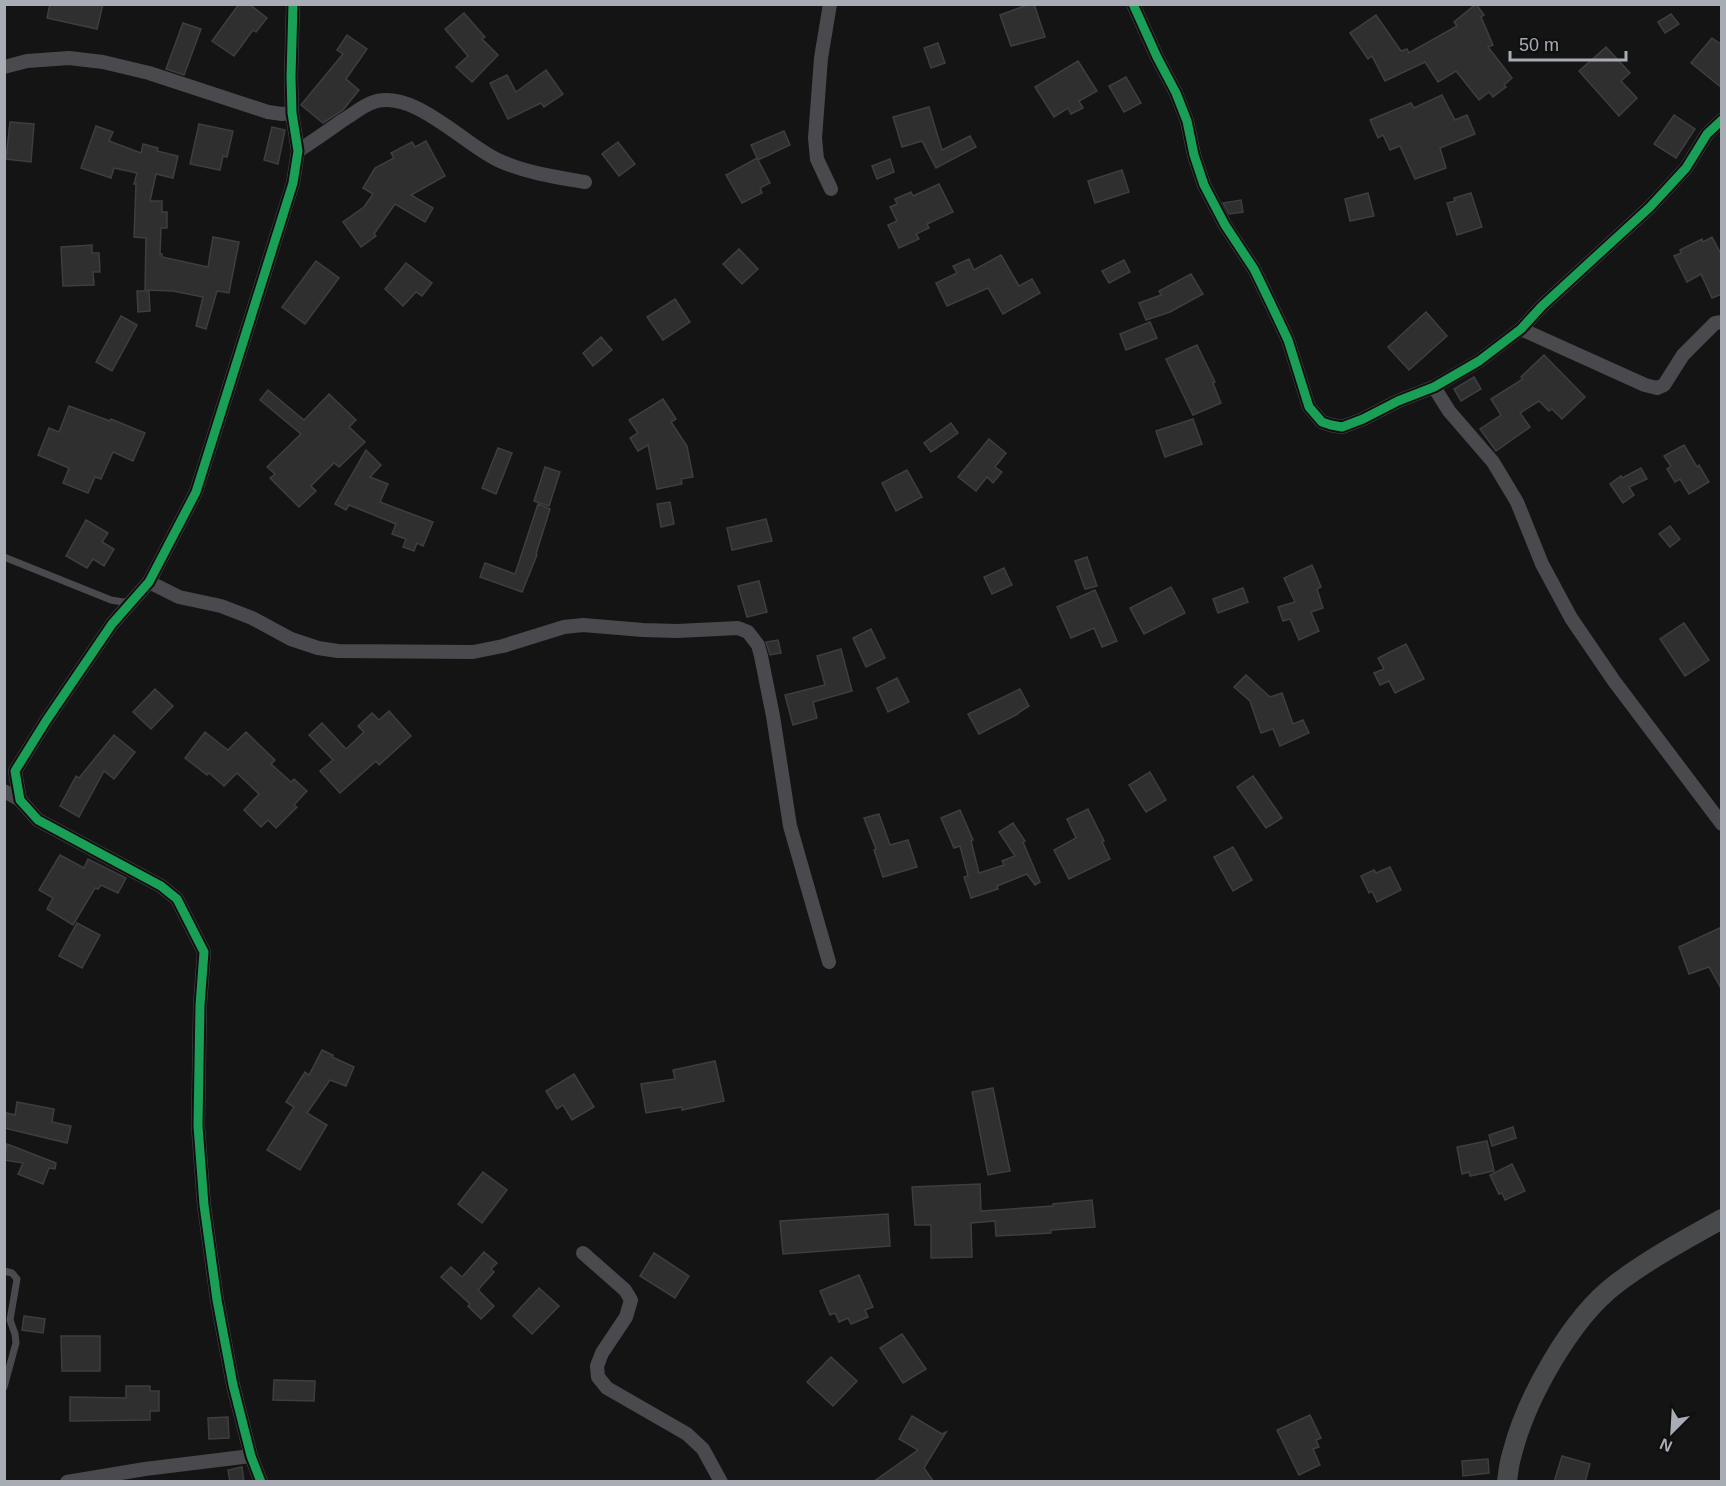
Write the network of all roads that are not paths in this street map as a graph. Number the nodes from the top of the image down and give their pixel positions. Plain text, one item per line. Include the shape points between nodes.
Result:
1 (293, 4) edge
2 (830, 4) edge
3 (1133, 4) edge
4 (4, 67) edge
5 (292, 113) junction
6 (1722, 120) edge
7 (298, 151) junction
8 (585, 182) dead end
9 (831, 189) dead end
10 (1722, 322) edge
11 (1521, 329) junction
12 (1434, 387) junction
13 (4, 557) edge
14 (149, 582) junction
15 (133, 600) junction
16 (4, 791) edge
17 (20, 800) junction
18 (1722, 824) edge
19 (829, 962) dead end
20 (1722, 1219) edge
21 (583, 1253) dead end
22 (4, 1270) edge
23 (4, 1387) edge
24 (251, 1456) junction
25 (67, 1482) edge
26 (261, 1482) edge
27 (722, 1482) edge
28 (1507, 1482) edge

1 - 5 street
2 - 9 street via 815,138 818,159
3 - 12 street via 1180,102 1204,184 1254,269 1288,340 1309,407 1322,422 1342,427
4 - 5 street via 69,58 103,62 268,112
5 - 7 street
6 - 11 street via 1650,207
7 - 8 street via 372,103 388,101 404,103 434,117 498,160 532,173
7 - 14 street via 293,183 196,492
10 - 11 street via 1715,323 1683,355 1668,381 1658,388
11 - 12 street via 1479,361
12 - 18 street via 1449,411 1493,462 1517,502 1542,564 1570,618
13 - 15 lane via 111,600
14 - 15 street
14 - 19 street via 178,597 221,606 252,618 291,639 338,651 473,652 583,625 677,631 738,628 748,632 761,656 790,826
15 - 17 street via 112,624 15,771
16 - 17 street
17 - 24 street via 38,820 161,886 177,899 204,952 198,1126 204,1205 233,1385
20 - 28 main road via 1615,1285 1578,1321 1526,1412
21 - 27 street via 631,1299 626,1317 602,1353 598,1377 607,1388 687,1434 703,1449
22 - 23 lane via 17,1279 10,1320 16,1343
24 - 25 street
24 - 26 street

